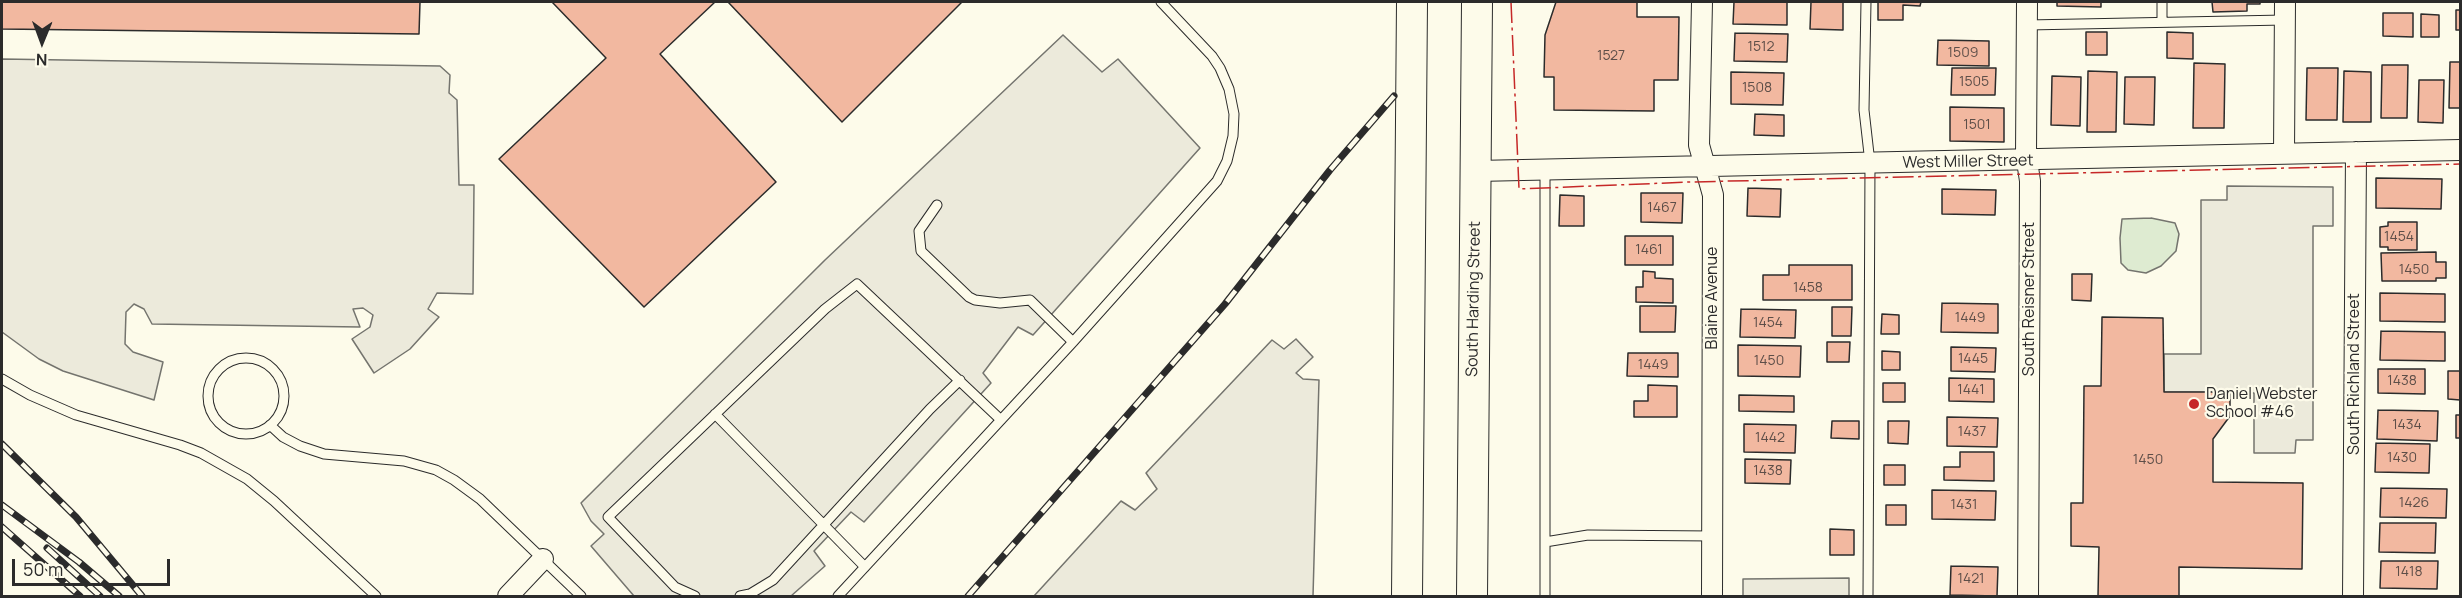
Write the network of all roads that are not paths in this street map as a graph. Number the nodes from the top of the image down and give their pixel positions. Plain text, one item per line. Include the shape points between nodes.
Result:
1 (1161, 2) edge
2 (1412, 2) edge
3 (1477, 2) edge
4 (1702, 2) edge
5 (1866, 2) edge
6 (2027, 2) edge
7 (2162, 2) edge
8 (2285, 11) edge
9 (2162, 22) junction
10 (2027, 25) junction
11 (2460, 150) edge
12 (2356, 152) junction
13 (2284, 153) junction
14 (2026, 160) junction
15 (1870, 163) junction
16 (1706, 166) junction
17 (1545, 170) junction
18 (1476, 171) junction
19 (937, 205) dead end
20 (1073, 342) junction
21 (2, 379) edge
22 (960, 380) junction
23 (715, 414) junction
24 (1001, 420) junction
25 (270, 425) junction
26 (823, 526) junction
27 (1713, 536) junction
28 (1545, 542) junction
29 (543, 559) junction
30 (865, 567) junction
31 (376, 597) edge
32 (508, 597) edge
33 (581, 597) edge
34 (694, 597) edge
35 (740, 597) edge
36 (838, 597) edge
37 (1407, 597) edge
38 (1472, 597) edge
39 (1545, 597) edge
40 (1712, 597) edge
41 (1869, 597) edge
42 (2028, 597) edge
43 (2353, 597) edge

1 - 20 lane via 1220,68 1232,99 1231,146 1212,189
2 - 37 main road
3 - 18 main road, South Harding Street
4 - 16 street, Blaine Avenue via 1700,145
5 - 15 lane via 1864,110
6 - 10 street, South Reisner Street
7 - 9 lane
8 - 9 lane
8 - 13 street
9 - 10 lane
10 - 14 street, South Reisner Street
11 - 12 street, West Miller Street
12 - 13 street, West Miller Street
12 - 43 street, South Richland Street
13 - 14 street, West Miller Street
14 - 15 street, West Miller Street
14 - 42 street, South Reisner Street via 2030,181
15 - 16 street, West Miller Street
15 - 41 lane
16 - 17 street, West Miller Street
16 - 27 street, Blaine Avenue via 1713,195
17 - 18 street, West Miller Street
17 - 28 lane
18 - 38 main road, South Harding Street
19 - 20 lane via 919,231 921,251 969,297 994,303 1029,300
20 - 24 lane
21 - 31 lane via 76,415 190,449 239,475 274,501
22 - 23 lane via 857,284 825,309
22 - 24 lane
22 - 26 lane
23 - 26 lane
23 - 34 lane via 608,517 675,588
24 - 30 lane
25 - 25 lane via 284,399 279,377 271,367 248,358 225,364 210,383 209,407 215,418 224,427 241,433 259,432
25 - 29 lane via 283,437 324,454 391,459 436,470 465,486
26 - 30 lane
26 - 35 lane via 773,580
27 - 28 lane via 1588,535
27 - 40 street, Blaine Avenue
28 - 39 lane
29 - 32 street
29 - 33 lane
30 - 36 lane

